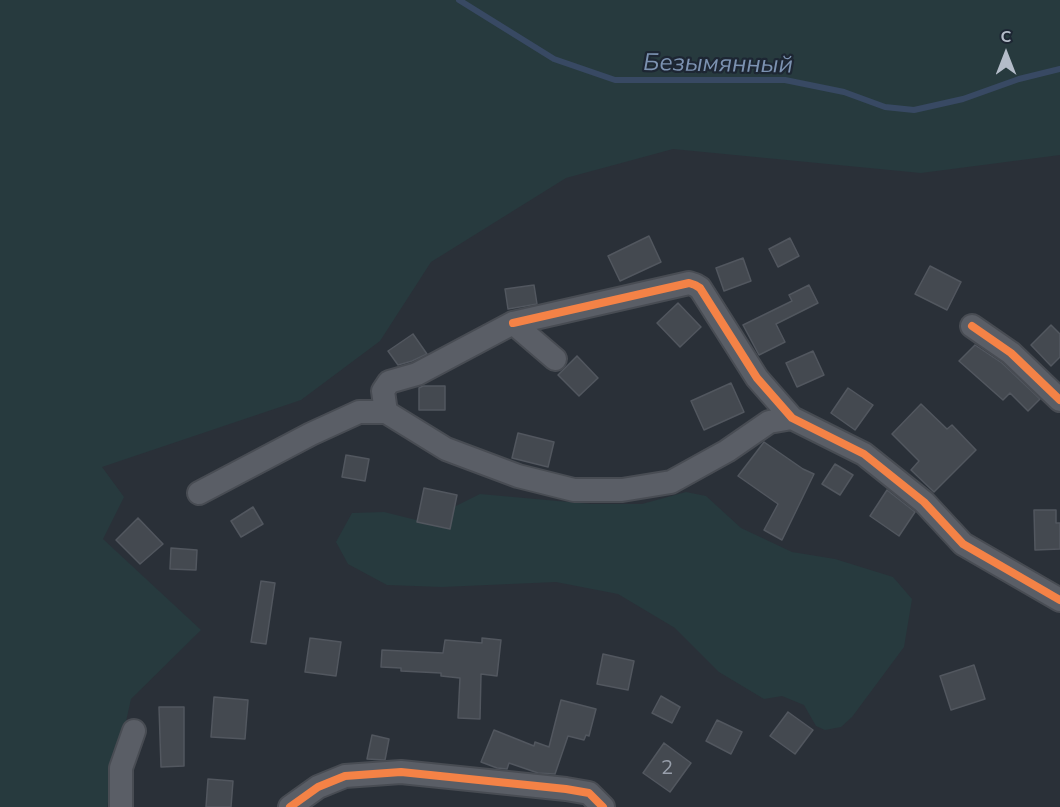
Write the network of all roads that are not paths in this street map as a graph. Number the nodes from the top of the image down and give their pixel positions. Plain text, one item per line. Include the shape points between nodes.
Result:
1 (513, 323) junction
2 (972, 326) dead end
3 (555, 358) dead end
4 (1060, 400) edge
5 (386, 412) junction
6 (792, 418) junction
7 (199, 493) dead end
8 (1060, 600) edge
9 (134, 731) dead end
10 (121, 807) edge
11 (290, 807) edge
12 (603, 807) edge

1 - 3 street
1 - 5 street via 417,374 389,382 383,391
1 - 6 street via 689,283 695,285 757,378
2 - 4 street via 1011,353
5 - 6 street via 446,449 518,476 574,490 622,490 671,482 769,422
5 - 7 street via 359,412
6 - 8 street via 864,454 924,502 963,544
9 - 10 street via 121,768
11 - 12 street via 318,787 345,776 402,772 590,793

